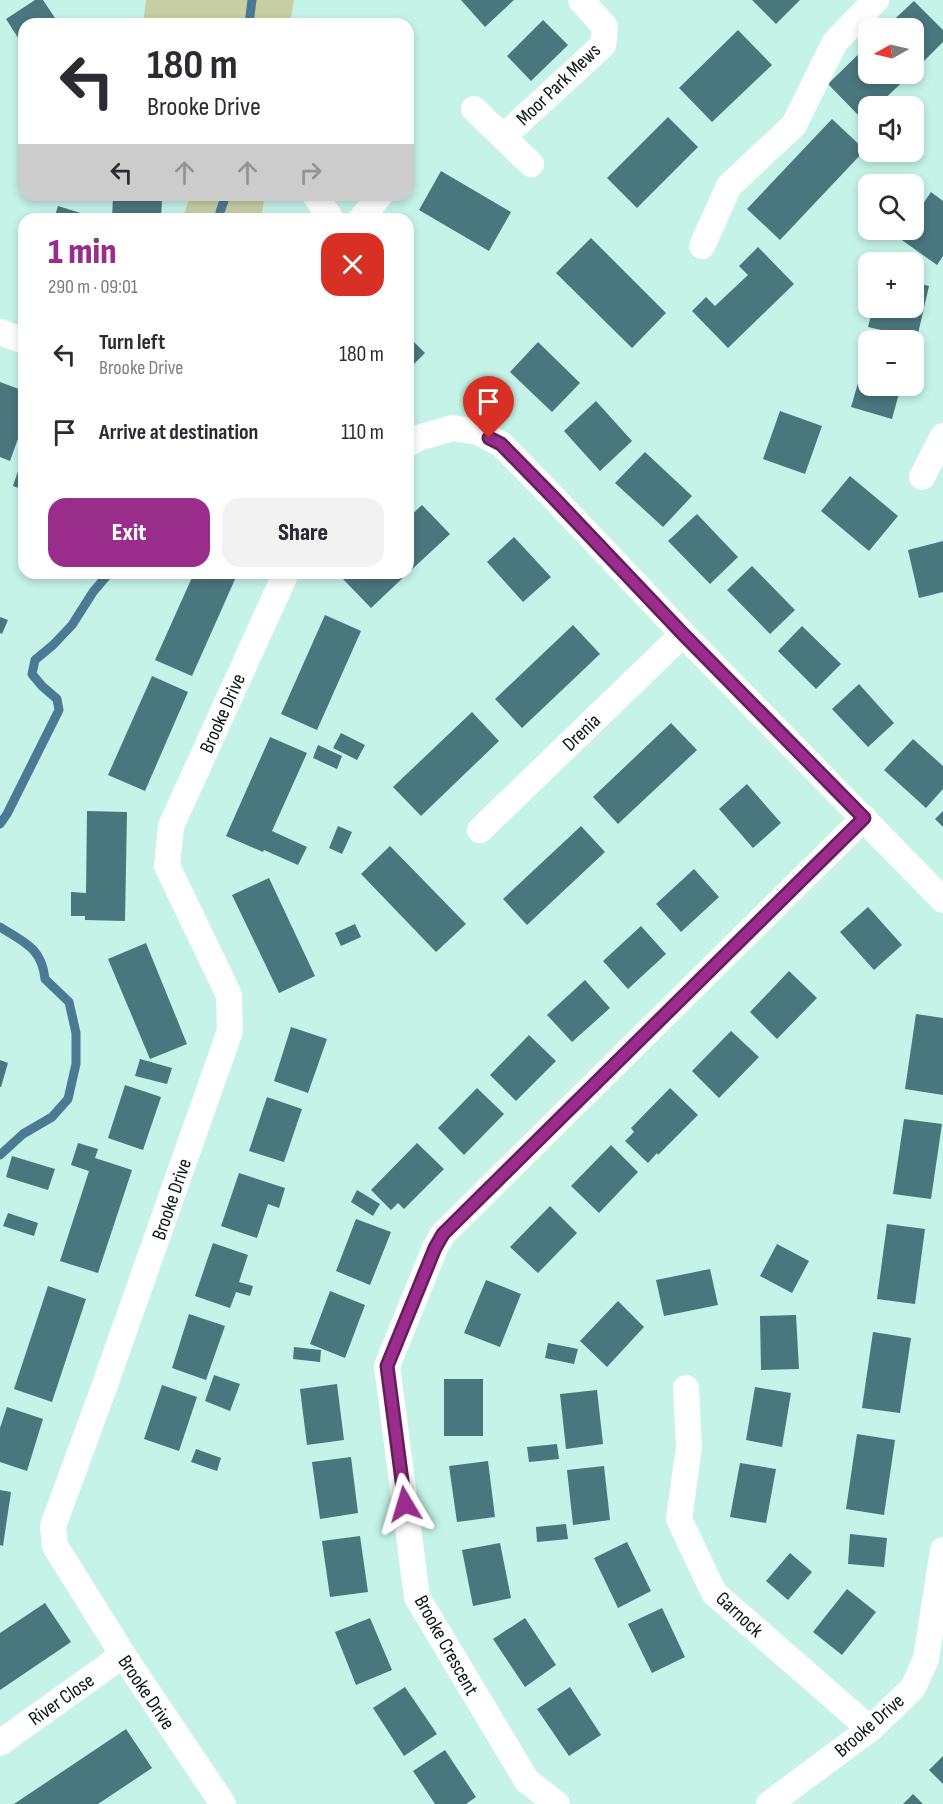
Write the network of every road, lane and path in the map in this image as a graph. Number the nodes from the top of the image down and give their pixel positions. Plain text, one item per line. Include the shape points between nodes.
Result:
1 (581, 0) edge
2 (876, 0) edge
3 (474, 109) dead end
4 (503, 137) junction
5 (531, 164) dead end
6 (375, 201) edge
7 (366, 213) edge
8 (702, 246) dead end
9 (0, 332) edge
10 (18, 339) edge
11 (943, 436) edge
12 (414, 440) edge
13 (922, 477) dead end
14 (283, 579) edge
15 (683, 634) junction
16 (864, 818) junction
17 (480, 830) dead end
18 (943, 900) edge
19 (686, 1388) dead end
20 (943, 1550) edge
21 (123, 1655) junction
22 (935, 1660) edge
23 (870, 1730) junction
24 (0, 1743) edge
25 (223, 1804) edge
26 (557, 1804) edge
27 (770, 1804) edge

1 - 4 street, Moor Park Mews via 605,27 603,45
2 - 8 street via 835,42 794,125 729,186
3 - 4 street, Moor Park Mews
4 - 5 street, Moor Park Mews
6 - 7 street
9 - 10 street
11 - 13 street
12 - 15 street via 453,428 478,432 501,444
14 - 21 street, Brooke Drive via 171,826 167,866 229,995 230,1031 53,1526 55,1546
15 - 16 street
15 - 17 street, Drenia
16 - 18 street
16 - 26 street, Brooke Crescent via 443,1234 387,1366 417,1597 527,1781
19 - 23 street, Garnock via 689,1448 679,1519 714,1593
20 - 22 street, Brooke Drive
21 - 24 street, River Close
21 - 25 street, Brooke Drive
22 - 23 street, Brooke Drive
23 - 27 street, Brooke Drive

